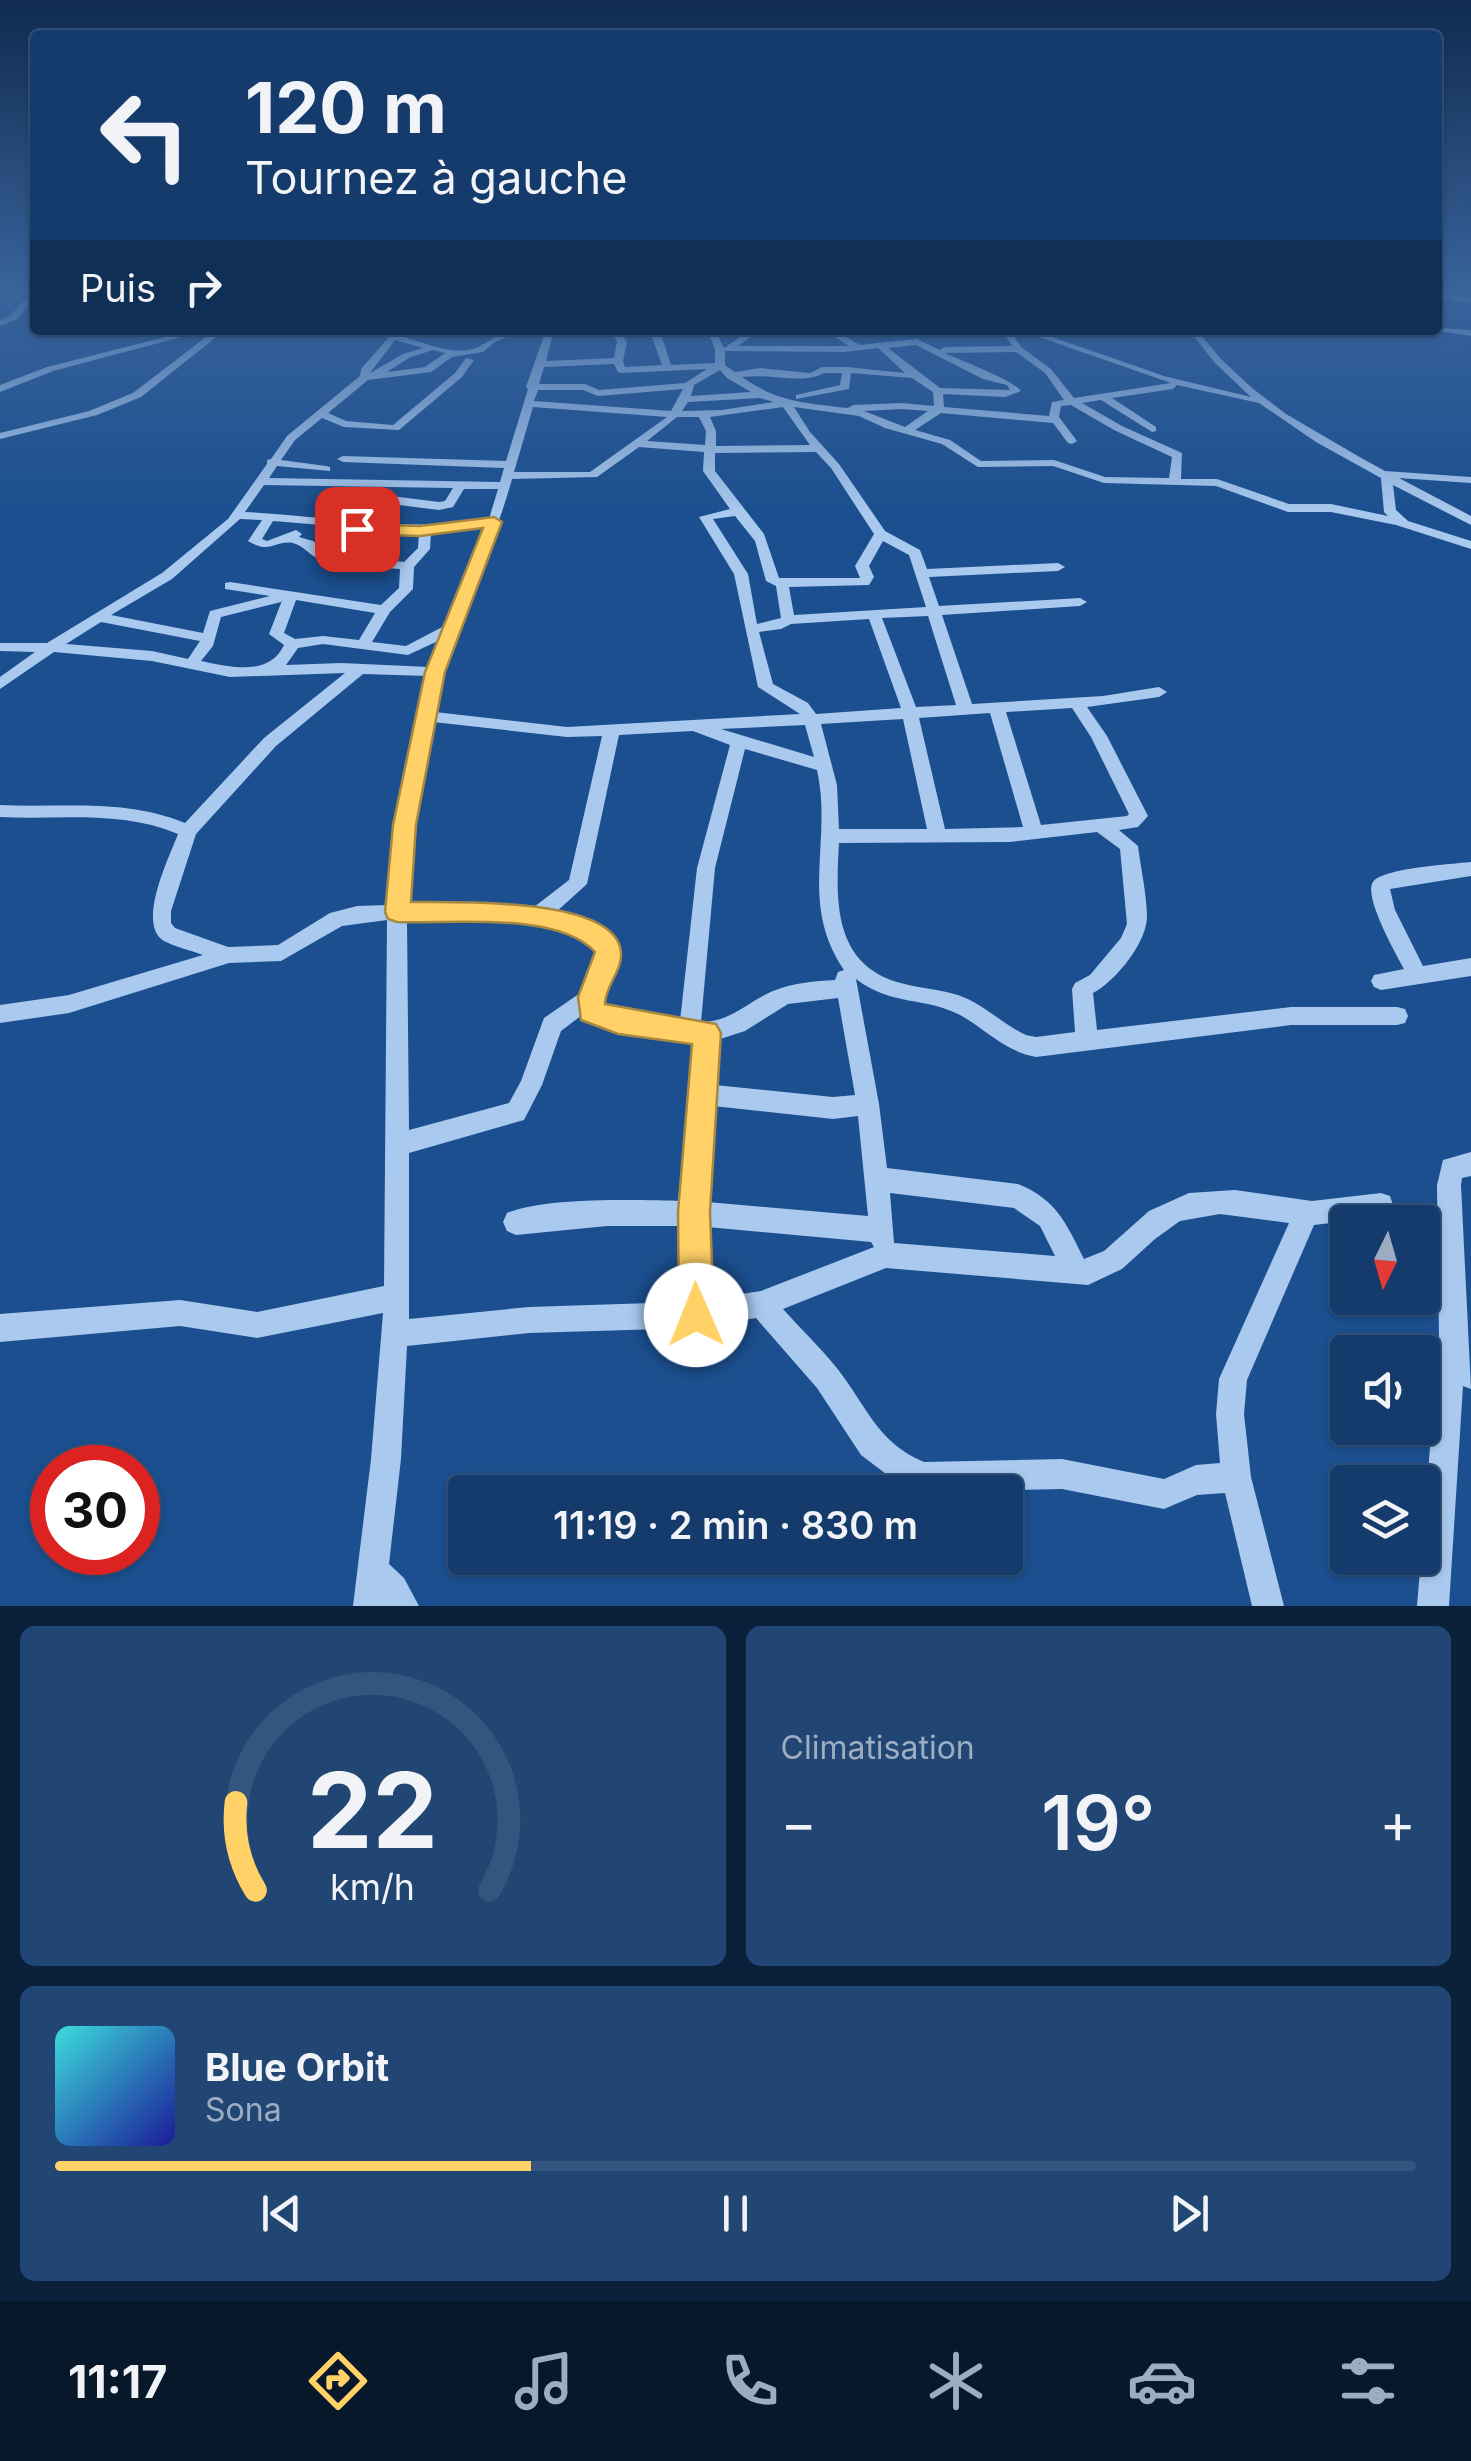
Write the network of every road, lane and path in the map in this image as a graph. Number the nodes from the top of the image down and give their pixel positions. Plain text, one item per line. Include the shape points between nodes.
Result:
1 (78, 364) edge
2 (177, 364) edge
3 (370, 364) edge
4 (391, 364) edge
5 (438, 364) edge
6 (453, 364) edge
7 (467, 364) edge
8 (539, 364) edge
9 (619, 364) edge
10 (666, 364) edge
11 (725, 364) edge
12 (857, 364) edge
13 (903, 364) edge
14 (972, 364) edge
15 (1039, 364) edge
16 (1122, 364) edge
17 (1221, 364) edge
18 (668, 369) junction
19 (428, 370) junction
20 (634, 370) junction
21 (850, 370) junction
22 (725, 371) junction
23 (1050, 372) junction
24 (369, 376) junction
25 (911, 377) junction
26 (1024, 382) junction
27 (0, 385) edge
28 (1194, 386) junction
29 (852, 388) junction
30 (938, 391) junction
31 (643, 392) junction
32 (686, 393) junction
33 (529, 395) junction
34 (761, 395) junction
35 (1102, 396) junction
36 (1070, 400) junction
37 (783, 401) junction
38 (1271, 406) junction
39 (939, 409) junction
40 (867, 411) junction
41 (322, 414) junction
42 (703, 414) junction
43 (672, 417) junction
44 (1056, 420) junction
45 (1152, 428) dead end
46 (906, 432) junction
47 (0, 436) edge
48 (1072, 441) dead end
49 (638, 444) junction
50 (820, 448) junction
51 (711, 450) junction
52 (343, 460) dead end
53 (271, 462) junction
54 (375, 462) junction
55 (443, 467) junction
56 (326, 469) dead end
57 (1386, 474) junction
58 (508, 476) junction
59 (1175, 480) junction
60 (1471, 480) edge
61 (262, 481) junction
62 (339, 483) junction
63 (434, 487) junction
64 (459, 488) junction
65 (740, 511) junction
66 (238, 515) junction
67 (269, 518) junction
68 (1471, 521) edge
69 (494, 522) junction
70 (308, 523) junction
71 (1419, 529) junction
72 (880, 534) junction
73 (426, 535) junction
74 (291, 539) junction
75 (1471, 545) edge
76 (1471, 559) edge
77 (407, 566) junction
78 (1058, 567) dead end
79 (922, 573) junction
80 (741, 574) junction
81 (776, 578) junction
82 (230, 586) dead end
83 (256, 595) junction
84 (1080, 602) dead end
85 (287, 603) junction
86 (384, 610) junction
87 (932, 612) junction
88 (874, 615) junction
89 (98, 617) junction
90 (788, 620) junction
91 (454, 627) junction
92 (751, 629) junction
93 (187, 636) junction
94 (208, 638) junction
95 (292, 644) junction
96 (364, 644) junction
97 (0, 647) edge
98 (52, 648) junction
99 (194, 660) junction
100 (359, 669) junction
101 (261, 672) junction
102 (435, 672) junction
103 (0, 684) edge
104 (1159, 692) dead end
105 (1076, 702) junction
106 (996, 706) junction
107 (966, 708) junction
108 (909, 712) junction
109 (425, 716) junction
110 (812, 719) junction
111 (692, 724) junction
112 (611, 732) junction
113 (738, 742) junction
114 (824, 766) junction
115 (0, 811) edge
116 (1101, 826) junction
117 (188, 830) junction
118 (1034, 832) junction
119 (829, 836) junction
120 (938, 837) junction
121 (1471, 869) edge
122 (397, 912) junction
123 (538, 915) junction
124 (838, 950) junction
125 (229, 955) junction
126 (1471, 967) edge
127 (1418, 976) junction
128 (1381, 982) dead end
129 (848, 988) junction
130 (591, 997) junction
131 (0, 1014) edge
132 (1398, 1016) dead end
133 (698, 1031) junction
134 (1086, 1042) junction
135 (702, 1094) junction
136 (868, 1104) junction
137 (398, 1144) junction
138 (1471, 1164) edge
139 (875, 1178) junction
140 (1330, 1211) edge
141 (694, 1212) junction
142 (1308, 1214) junction
143 (516, 1222) dead end
144 (883, 1242) junction
145 (1076, 1271) junction
146 (397, 1298) junction
147 (760, 1304) junction
148 (696, 1315) junction
149 (0, 1328) edge
150 (394, 1334) junction
151 (1462, 1336) edge
152 (1471, 1375) edge
153 (1236, 1477) junction
154 (376, 1573) junction
155 (369, 1606) edge
156 (403, 1606) edge
157 (1268, 1606) edge
158 (1432, 1606) edge

1 - 27 street
2 - 47 street via 137,395 94,413
3 - 24 street
4 - 24 street
5 - 19 street
6 - 19 street
7 - 41 street via 395,428 344,424
8 - 33 street
9 - 20 street
10 - 18 street
11 - 22 street
12 - 21 street
13 - 25 street
14 - 26 street
15 - 23 street
16 - 28 street
17 - 38 street
18 - 20 street
18 - 22 street
19 - 24 street
20 - 31 street
21 - 22 street via 824,369 812,376
21 - 25 street
21 - 29 street
22 - 32 street
22 - 34 street
23 - 26 street
23 - 36 street
24 - 41 street
25 - 29 street
25 - 30 street
26 - 30 street via 1010,394
28 - 35 street
28 - 38 street
29 - 37 street
29 - 40 street
30 - 39 street
31 - 32 street
31 - 33 street via 585,387
32 - 34 street
32 - 43 street
33 - 43 street
33 - 58 street
34 - 37 street
35 - 36 street
35 - 45 street
36 - 44 street via 1053,406
36 - 59 street via 1178,455
37 - 40 street
37 - 42 street
37 - 50 street
38 - 57 street
39 - 40 street
39 - 44 street
39 - 46 street
40 - 46 street
41 - 53 street
42 - 43 street
42 - 51 street
43 - 49 street
44 - 48 street
46 - 59 street via 946,442 978,464 1054,463 1104,480
49 - 51 street
49 - 58 street via 586,478
50 - 51 street
50 - 72 street
51 - 65 street via 710,472
52 - 54 street
53 - 56 street
53 - 61 street
54 - 55 street
54 - 62 street
55 - 58 street via 467,463
55 - 63 street
57 - 60 street
57 - 68 street
57 - 71 street via 1390,512
58 - 64 street
58 - 69 street
59 - 71 street via 1217,483 1288,508 1331,508
61 - 62 street
61 - 66 street
62 - 63 street
62 - 64 street via 334,493 438,506 449,504
63 - 64 street
65 - 80 street via 705,517
65 - 81 street
66 - 67 street
66 - 89 street via 168,576
67 - 70 street
67 - 74 street via 254,541
69 - 73 street
69 - 91 street
70 - 73 street
70 - 74 street
71 - 75 street
71 - 76 street
72 - 79 street via 910,548
72 - 81 street via 862,566 864,582
73 - 77 street via 424,549
74 - 77 street via 322,556
77 - 86 street via 409,584
78 - 79 street
79 - 87 street
80 - 81 street
80 - 92 street
81 - 90 street
82 - 83 street
83 - 85 street
83 - 94 street via 215,614
84 - 87 street
85 - 86 street
85 - 95 street via 276,634
86 - 96 street
87 - 88 street
87 - 107 street
88 - 90 street
88 - 108 street
89 - 93 street
89 - 98 street
90 - 92 street
91 - 96 street via 415,650
91 - 102 street
92 - 110 street via 766,687
93 - 94 street
93 - 99 street
94 - 99 street
95 - 96 street
95 - 101 street via 285,659
97 - 98 street
98 - 99 street
98 - 103 street
99 - 101 street via 230,672
100 - 101 street
100 - 102 street
100 - 117 street via 270,742
102 - 109 street
104 - 105 street
105 - 106 street
105 - 116 street via 1139,816
106 - 107 street
106 - 118 street
107 - 108 street
108 - 110 street
108 - 120 street
109 - 112 street
109 - 122 street via 404,825
110 - 111 street
110 - 114 street
111 - 112 street
111 - 113 street
112 - 123 street via 578,884
113 - 114 street
113 - 133 street via 706,868
114 - 119 street
115 - 117 street via 102,809
116 - 118 street
116 - 134 street via 1129,846 1137,924 1097,981 1082,989
117 - 125 street via 160,925 168,934
118 - 120 street
119 - 120 street
119 - 124 street via 826,914
121 - 127 street via 1380,886
122 - 123 street
122 - 125 street via 337,920 282,954
122 - 137 street
123 - 130 street via 568,922 608,948
124 - 129 street
124 - 134 street via 873,981 965,1007 1018,1044
125 - 131 street via 69,1004
126 - 127 street
127 - 128 street
129 - 133 street via 777,999 750,1018
129 - 136 street
130 - 133 street via 591,1011 602,1018
130 - 137 street via 552,1025 516,1112
132 - 134 street via 1291,1016
133 - 135 street
135 - 136 street via 833,1108
135 - 141 street
136 - 139 street
137 - 146 street
138 - 151 street via 1452,1168 1449,1185
139 - 144 street
139 - 145 street via 1018,1196 1050,1216
140 - 142 street
141 - 143 street via 596,1211
141 - 144 street
141 - 148 street
142 - 145 street via 1253,1203 1190,1204 1140,1231 1102,1270
142 - 153 street via 1233,1379
144 - 145 street
144 - 147 street
146 - 149 street via 257,1325 180,1313
146 - 150 street
147 - 148 street
147 - 153 street via 827,1378 871,1445 924,1477 1062,1474 1164,1494 1196,1480
148 - 150 street via 529,1320
150 - 154 street
151 - 152 street
151 - 158 street
153 - 157 street
154 - 155 street
154 - 156 street

